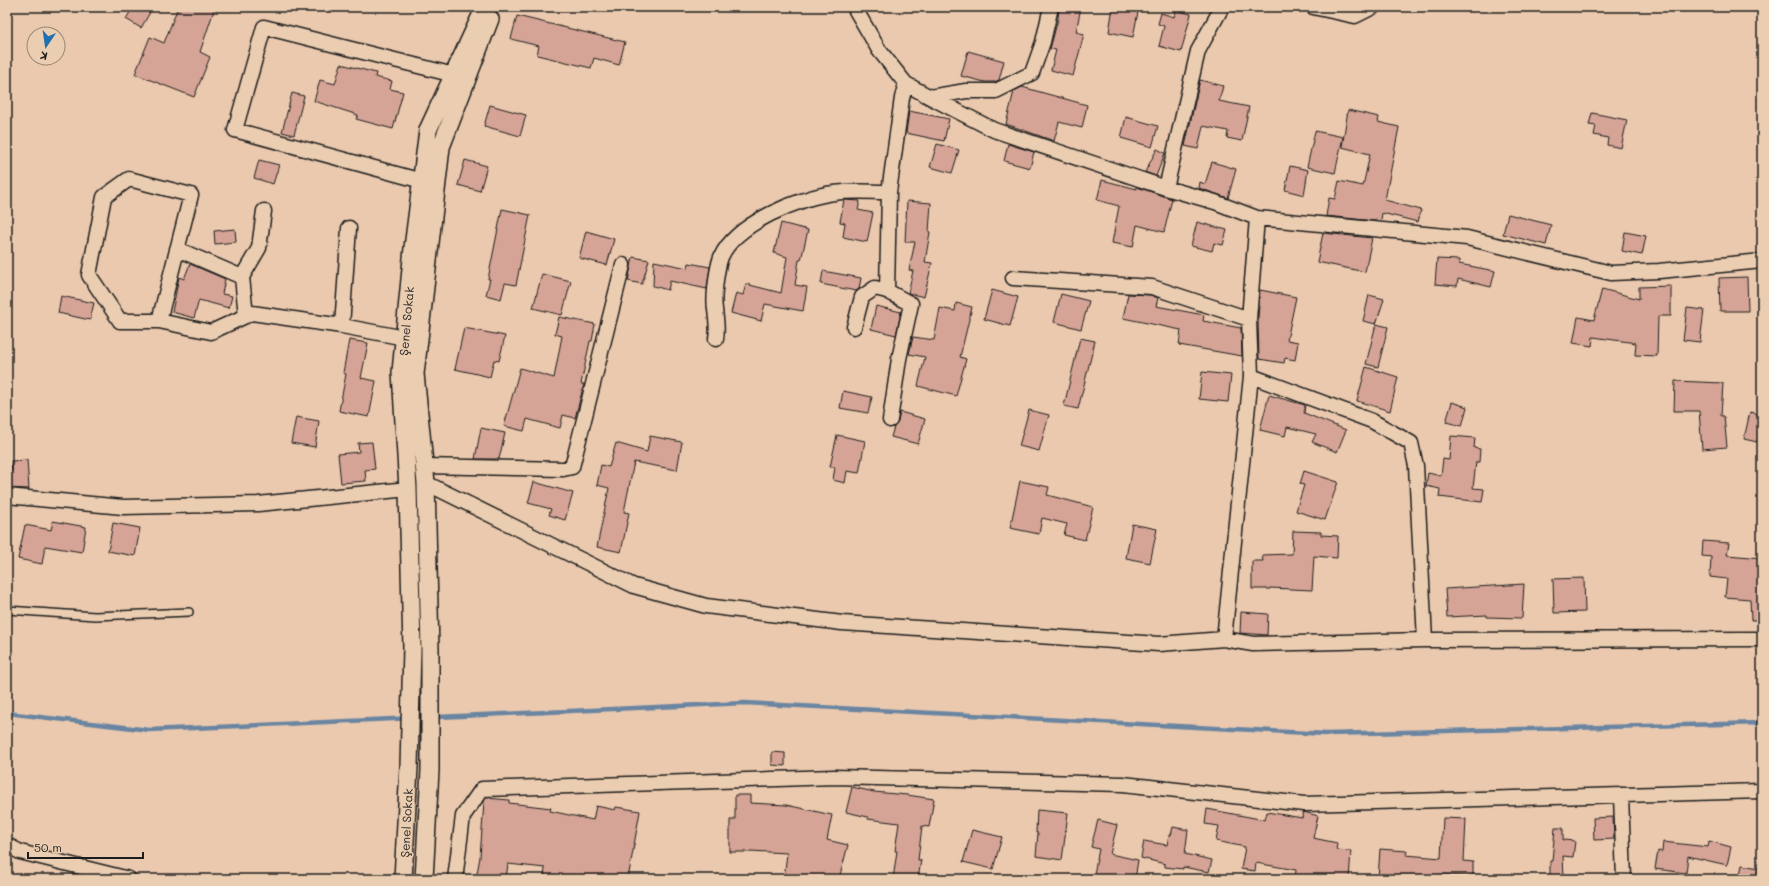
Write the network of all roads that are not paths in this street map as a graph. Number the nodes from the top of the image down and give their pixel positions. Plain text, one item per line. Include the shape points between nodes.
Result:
1 (485, 7) edge
2 (494, 7) edge
3 (854, 7) edge
4 (1051, 7) edge
5 (1222, 7) edge
6 (1313, 7) edge
7 (1373, 7) edge
8 (454, 74) junction
9 (906, 84) junction
10 (930, 97) junction
11 (422, 181) junction
12 (1166, 188) junction
13 (889, 192) junction
14 (264, 211) dead end
15 (1257, 218) junction
16 (349, 228) dead end
17 (177, 249) junction
18 (1762, 262) edge
19 (624, 265) dead end
20 (242, 277) junction
21 (1014, 278) dead end
22 (887, 291) junction
23 (246, 316) junction
24 (1249, 319) junction
25 (159, 322) junction
26 (342, 326) junction
27 (854, 327) dead end
28 (404, 338) junction
29 (716, 339) dead end
30 (1251, 376) junction
31 (890, 420) dead end
32 (424, 466) junction
33 (426, 483) junction
34 (408, 489) junction
35 (7, 496) edge
36 (7, 610) edge
37 (189, 612) dead end
38 (1224, 639) junction
39 (1762, 639) edge
40 (1425, 640) junction
41 (1762, 792) edge
42 (1621, 795) junction
43 (7, 845) edge
44 (129, 879) edge
45 (403, 879) edge
46 (424, 879) edge
47 (455, 879) edge
48 (1624, 879) edge

1 - 8 street, Şenel Sokak
2 - 32 street, Şenel Sokak via 441,147 415,374
3 - 9 street via 879,50
4 - 10 street via 1032,73 996,91 966,91
5 - 12 street via 1198,51
6 - 7 street via 1355,16
8 - 11 street, Şenel Sokak via 428,130
8 - 11 street via 264,27 235,130
9 - 10 street
9 - 13 street
10 - 12 street via 994,130
11 - 28 street, Şenel Sokak
12 - 15 street via 1216,202
13 - 22 street
13 - 29 street via 834,193 792,203 733,238 721,258 717,278 714,307 718,327
14 - 20 street via 260,248
15 - 18 street via 1467,238 1611,273
15 - 24 street
16 - 26 street
17 - 20 street
17 - 25 street
17 - 25 street via 191,195 129,178 104,197 89,275 120,321
19 - 32 street via 572,467 563,469
20 - 23 street
21 - 24 street via 1152,287
22 - 27 street via 875,288 862,297
22 - 31 street via 911,304 899,359
23 - 25 street via 211,332
23 - 26 street via 252,313
24 - 30 street
26 - 28 street
28 - 34 street, Şenel Sokak via 401,372
30 - 38 street
30 - 40 street via 1372,421 1411,443 1416,466
32 - 33 street, Şenel Sokak
33 - 38 street via 634,586 706,606 842,623 1151,643
33 - 46 street, Şenel Sokak via 430,770
34 - 35 street via 258,504 123,507
34 - 45 street, Şenel Sokak via 412,648
36 - 37 lane via 95,616
38 - 40 street via 1253,644
39 - 40 street
41 - 42 street
42 - 47 street via 1304,804 1123,784 834,777 482,789 464,816
42 - 48 street
43 - 44 street via 20,852

